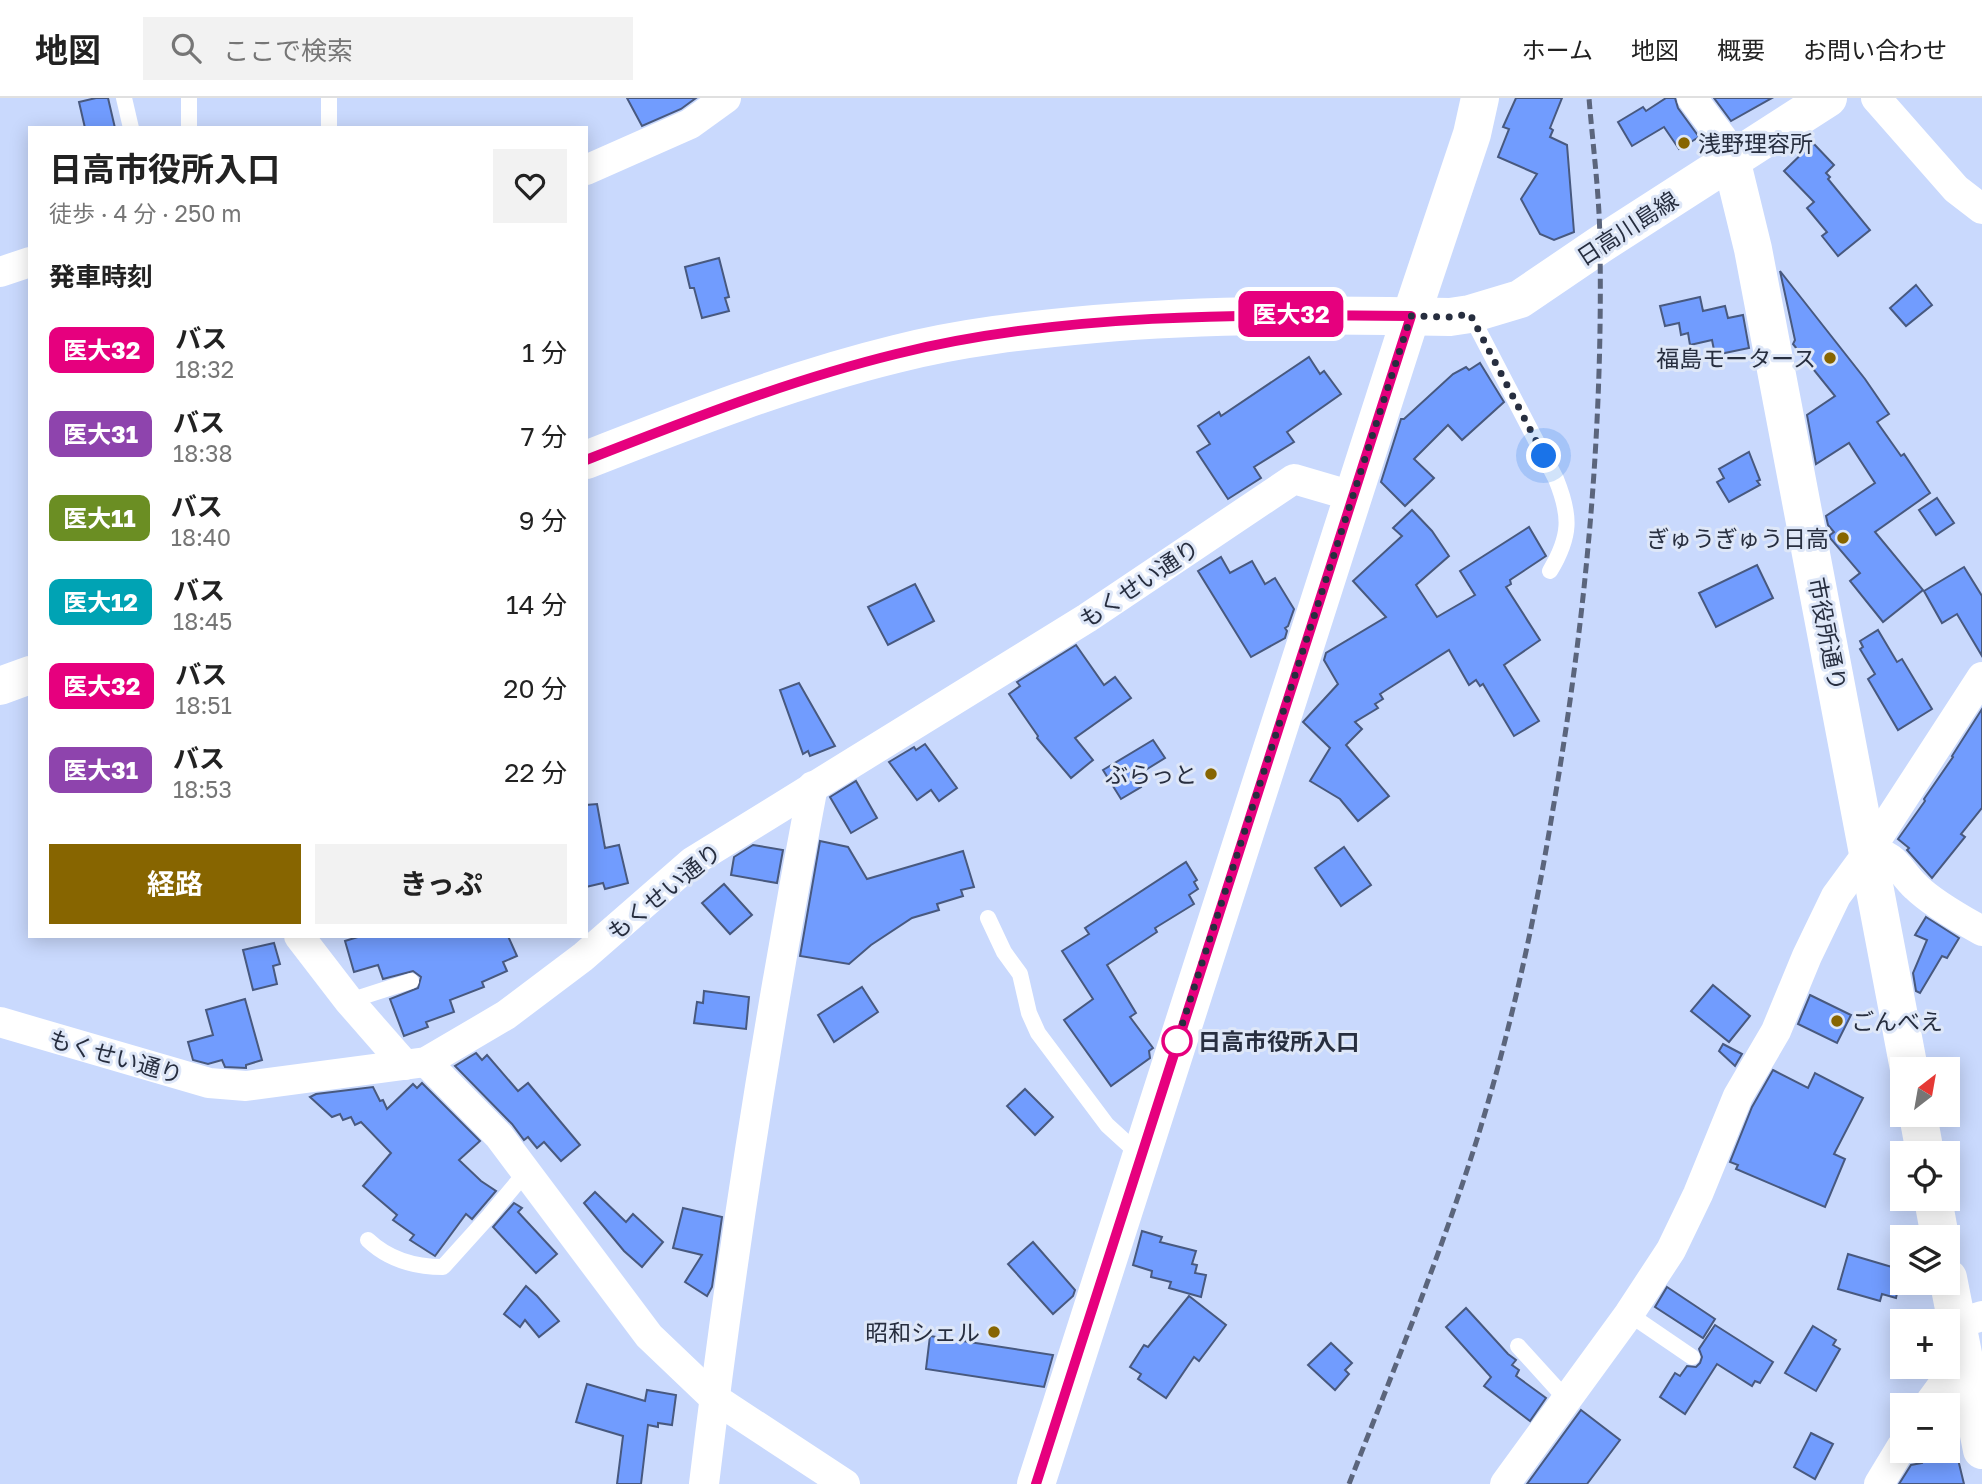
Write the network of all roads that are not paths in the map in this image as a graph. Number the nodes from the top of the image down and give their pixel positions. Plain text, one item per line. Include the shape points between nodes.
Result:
1 (124, 98) edge
2 (189, 98) edge
3 (329, 98) edge
4 (726, 98) edge
5 (1480, 98) edge
6 (1692, 98) edge
7 (1828, 98) edge
8 (1876, 98) edge
9 (131, 126) edge
10 (189, 126) edge
11 (329, 126) edge
12 (1731, 159) junction
13 (588, 169) edge
14 (1982, 209) edge
15 (28, 263) edge
16 (0, 272) edge
17 (1470, 314) junction
18 (1411, 316) junction
19 (588, 459) edge
20 (1352, 496) junction
21 (1550, 571) dead end
22 (28, 676) edge
23 (1982, 677) edge
24 (0, 686) edge
25 (813, 786) junction
26 (1869, 850) junction
27 (988, 918) dead end
28 (1982, 931) edge
29 (300, 938) edge
30 (411, 981) dead end
31 (348, 1002) junction
32 (0, 1021) edge
33 (1907, 1057) edge
34 (416, 1063) junction
35 (1141, 1156) junction
36 (526, 1172) junction
37 (368, 1240) dead end
38 (1954, 1295) edge
39 (1629, 1314) junction
40 (1967, 1332) edge
41 (1518, 1346) dead end
42 (1692, 1357) dead end
43 (1934, 1393) edge
44 (715, 1398) junction
45 (1567, 1400) junction
46 (1982, 1450) edge
47 (1892, 1463) edge
48 (704, 1484) edge
49 (845, 1484) edge
50 (1036, 1484) edge
51 (1506, 1484) edge
52 (1879, 1484) edge

1 - 9 lane
2 - 10 lane
3 - 11 lane
4 - 13 street via 690,124
5 - 18 street
6 - 12 street via 1722,138
7 - 12 street, 日高川島線
8 - 14 street via 1956,189
12 - 17 street, 日高川島線 via 1520,299
12 - 26 street, 市役所通り via 1753,249
15 - 16 street
17 - 18 street, 日高川島線
17 - 21 lane via 1567,505 1560,555
18 - 19 street, 日高川島線 via 1285,314 1013,331 898,353 798,382
18 - 20 street
20 - 25 street, もくせい通り via 1294,479 1087,618
20 - 35 street
22 - 24 street
23 - 26 street
25 - 34 street, もくせい通り via 692,862 583,957 506,1015
25 - 44 street via 780,962
26 - 28 street via 1884,853 1917,889
26 - 33 street, 市役所通り
26 - 39 street via 1836,895 1776,1031 1738,1096 1699,1194 1671,1250
27 - 35 lane via 1020,974 1038,1033 1107,1125
29 - 31 street
30 - 31 lane
31 - 34 street
32 - 34 street, もくせい通り via 209,1083 246,1086
34 - 36 street via 499,1136
35 - 50 street
36 - 37 lane via 443,1267 424,1267 383,1254
36 - 44 street via 649,1336
38 - 40 street
39 - 42 lane
39 - 45 street
40 - 43 street
40 - 46 street
41 - 45 lane
44 - 48 street
44 - 49 street
45 - 51 street
47 - 52 street

